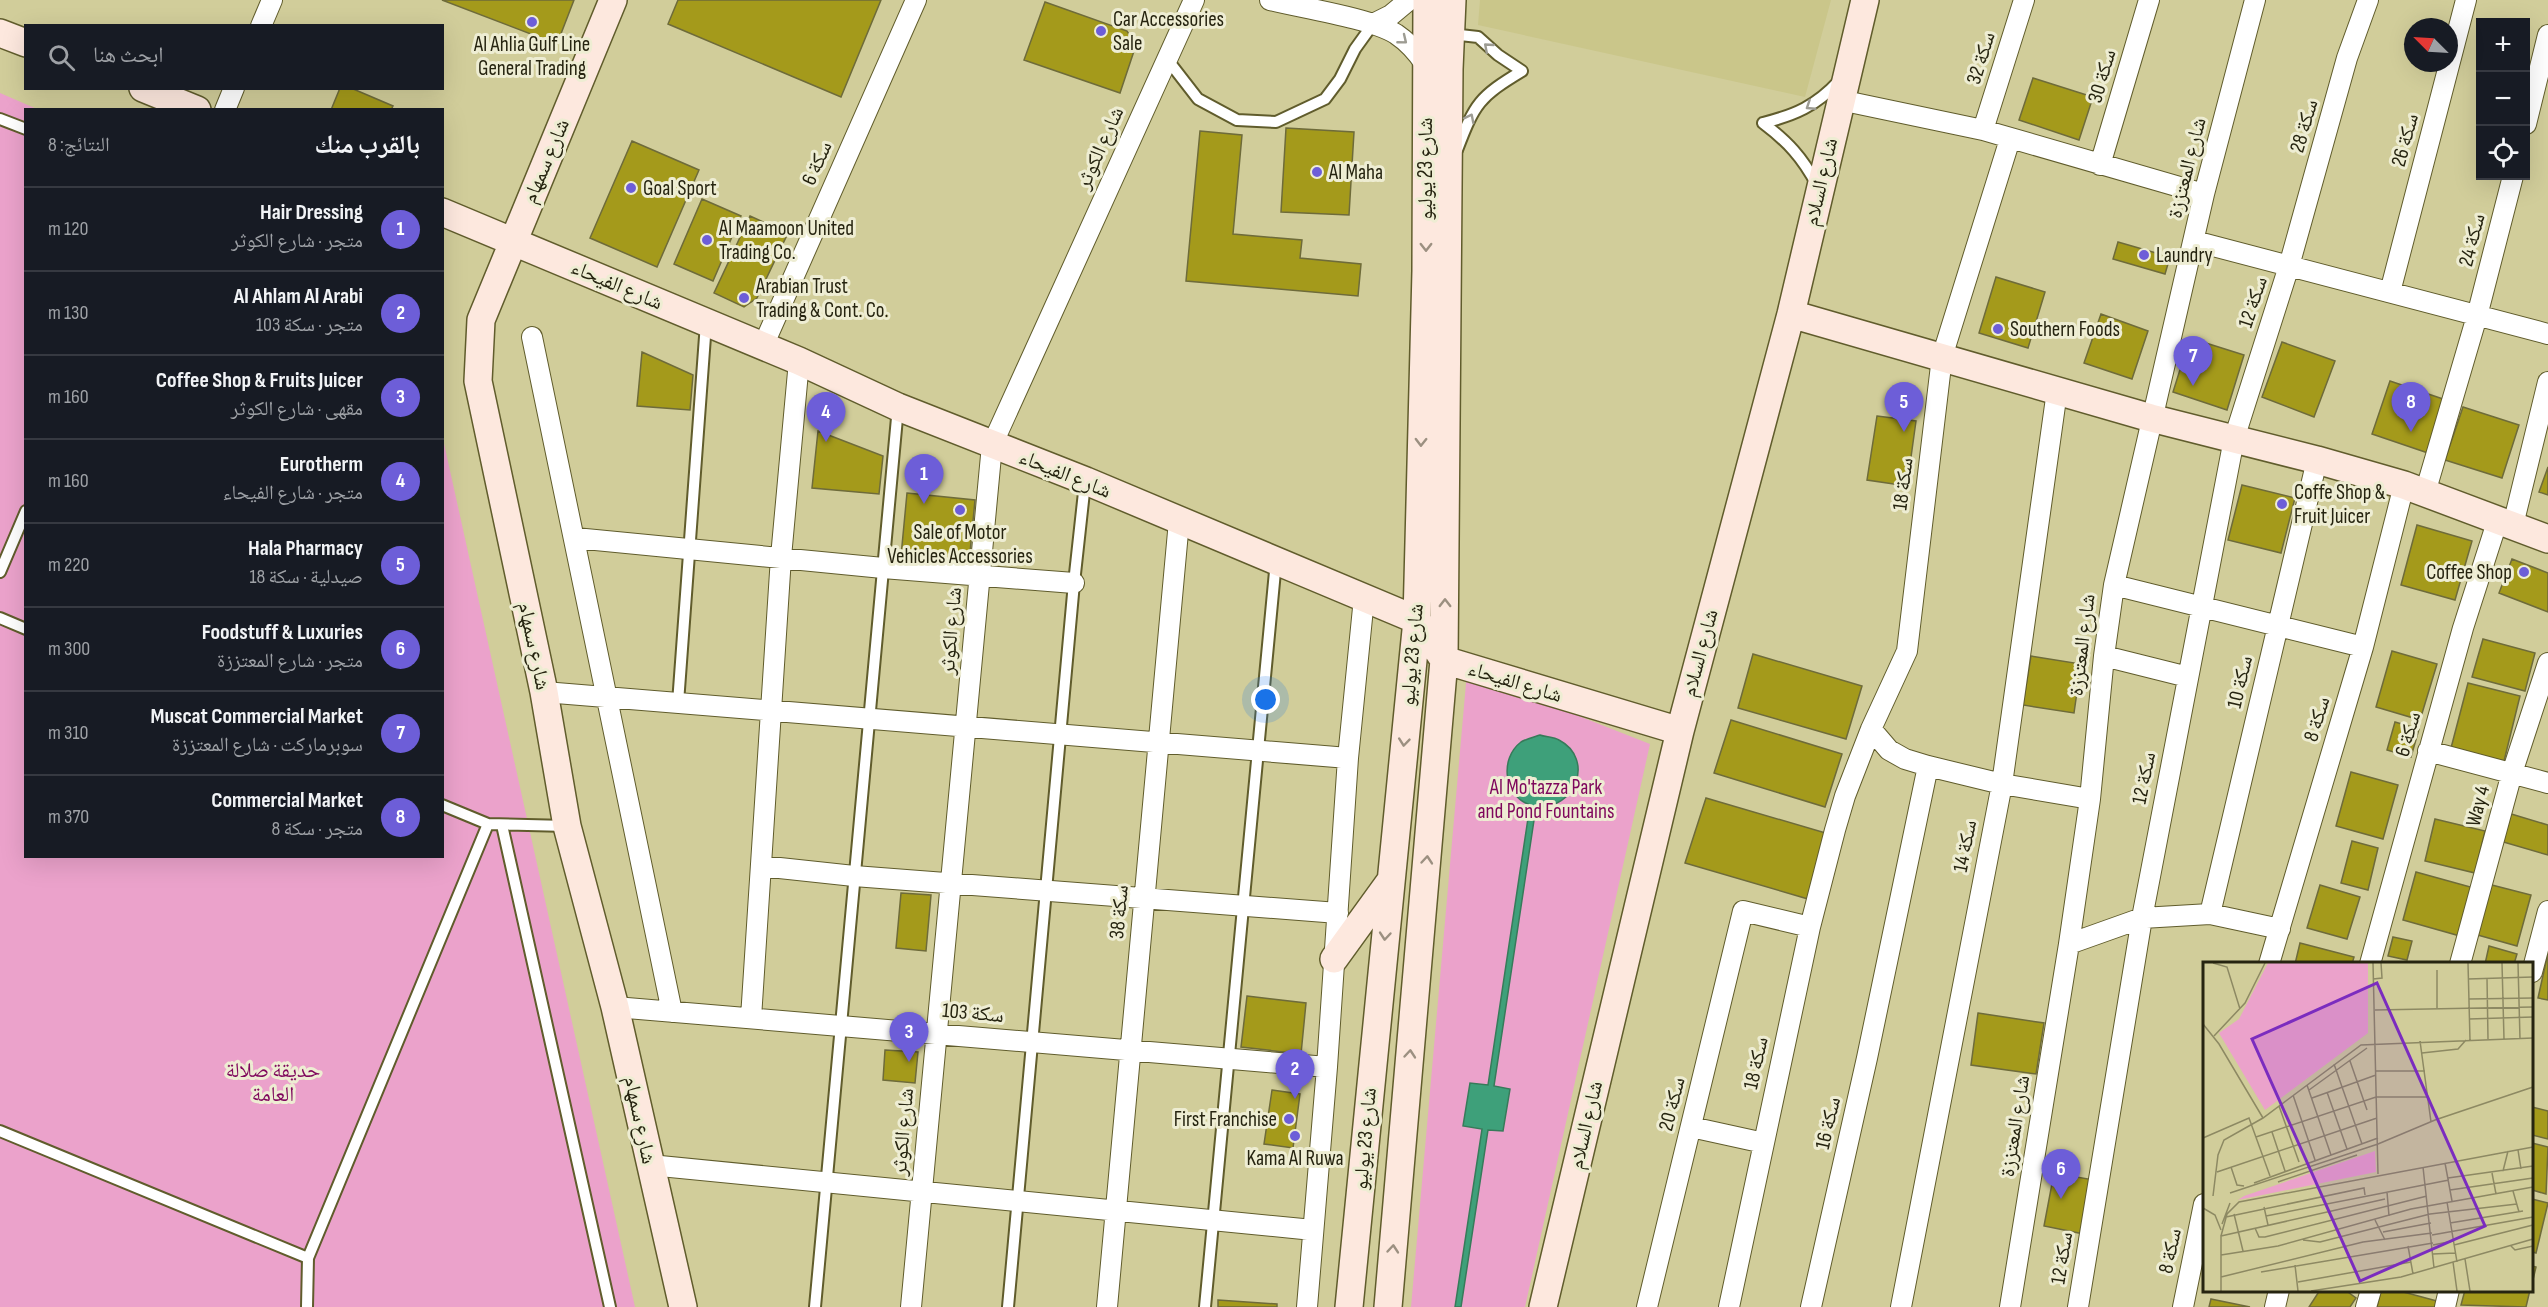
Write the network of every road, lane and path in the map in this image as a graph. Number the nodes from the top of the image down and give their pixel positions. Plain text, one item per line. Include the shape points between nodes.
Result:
1 (272, 0) edge
2 (613, 0) edge
3 (916, 0) edge
4 (1194, 0) edge
5 (1270, 0) edge
6 (1409, 0) edge
7 (1427, 0) edge
8 (1452, 0) edge
9 (1865, 0) edge
10 (2024, 0) edge
11 (2149, 0) edge
12 (2255, 0) edge
13 (2368, 0) edge
14 (2466, 0) edge
15 (262, 24) edge
16 (1373, 24) junction
17 (0, 33) edge
18 (1451, 34) junction
19 (2548, 35) edge
20 (24, 42) edge
21 (1167, 58) junction
22 (1425, 64) junction
23 (1847, 72) junction
24 (148, 90) edge
25 (233, 90) edge
26 (1840, 100) junction
27 (191, 108) edge
28 (226, 108) edge
29 (2530, 108) edge
30 (0, 118) edge
31 (24, 128) edge
32 (1983, 130) junction
33 (2010, 139) junction
34 (2100, 165) junction
35 (1448, 172) junction
36 (2512, 180) edge
37 (1820, 191) junction
38 (2204, 194) junction
39 (444, 213) edge
40 (513, 241) junction
41 (2194, 241) junction
42 (2289, 266) junction
43 (2390, 292) junction
44 (1791, 314) junction
45 (2477, 316) junction
46 (706, 322) junction
47 (2548, 334) edge
48 (532, 337) dead end
49 (763, 346) junction
50 (1942, 357) junction
51 (799, 361) junction
52 (2548, 382) edge
53 (2057, 391) junction
54 (898, 407) junction
55 (2151, 418) junction
56 (2234, 439) junction
57 (992, 445) junction
58 (2317, 460) junction
59 (1086, 482) junction
60 (2414, 489) junction
61 (24, 516) edge
62 (1179, 521) junction
63 (2505, 522) junction
64 (575, 538) junction
65 (2548, 539) edge
66 (690, 549) junction
67 (781, 557) junction
68 (1276, 561) junction
69 (883, 568) junction
70 (0, 572) edge
71 (980, 574) junction
72 (1074, 583) junction
73 (2114, 585) junction
74 (1364, 598) junction
75 (2201, 608) junction
76 (0, 618) edge
77 (1417, 620) junction
78 (2278, 627) junction
79 (24, 628) edge
80 (2363, 647) junction
81 (2104, 656) junction
82 (1444, 660) junction
83 (2548, 663) edge
84 (2188, 677) junction
85 (544, 692) junction
86 (607, 698) junction
87 (678, 703) junction
88 (771, 711) junction
89 (869, 719) junction
90 (966, 727) junction
91 (1871, 729) junction
92 (1680, 731) junction
93 (1061, 735) junction
94 (1158, 742) junction
95 (1257, 751) junction
96 (2428, 751) junction
97 (1348, 758) junction
98 (1928, 766) junction
99 (2512, 773) junction
100 (2548, 783) edge
101 (2002, 784) junction
102 (2090, 799) junction
103 (444, 806) edge
104 (488, 824) junction
105 (502, 825) junction
106 (567, 825) junction
107 (761, 866) junction
108 (854, 876) junction
109 (951, 882) junction
110 (1390, 882) junction
111 (1047, 889) junction
112 (1144, 898) junction
113 (1243, 905) junction
114 (2548, 911) edge
115 (1338, 913) junction
116 (2210, 914) junction
117 (2142, 918) junction
118 (1810, 927) junction
119 (2280, 929) junction
120 (2069, 944) junction
121 (1334, 959) junction
122 (2269, 962) edge
123 (2370, 962) edge
124 (2460, 962) edge
125 (2533, 968) edge
126 (615, 1006) junction
127 (672, 1012) junction
128 (751, 1018) junction
129 (841, 1026) junction
130 (937, 1034) junction
131 (1034, 1042) junction
132 (1130, 1050) junction
133 (1230, 1059) junction
134 (1327, 1067) junction
135 (1691, 1127) junction
136 (0, 1131) edge
137 (1764, 1143) junction
138 (650, 1165) junction
139 (826, 1182) junction
140 (922, 1191) junction
141 (1018, 1201) junction
142 (1116, 1210) junction
143 (2203, 1213) edge
144 (1213, 1220) junction
145 (1313, 1230) junction
146 (308, 1258) junction
147 (2279, 1292) edge
148 (2371, 1292) edge
149 (2449, 1292) edge
150 (307, 1307) edge
151 (610, 1307) edge
152 (683, 1307) edge
153 (814, 1307) edge
154 (911, 1307) edge
155 (1008, 1307) edge
156 (1107, 1307) edge
157 (1205, 1307) edge
158 (1307, 1307) edge
159 (1349, 1307) edge
160 (1388, 1307) edge
161 (1543, 1307) edge
162 (1647, 1307) edge
163 (1729, 1307) edge
164 (1811, 1307) edge
165 (1901, 1307) edge
166 (2010, 1307) edge
167 (2078, 1307) edge
168 (2183, 1307) edge
169 (2275, 1307) edge
170 (2367, 1307) edge
171 (2445, 1307) edge

1 - 15 street
2 - 40 street, شارع سمهام
3 - 49 street, سكة 6
4 - 21 street, شارع الكوثر
5 - 16 street
6 - 16 street
7 - 22 street, شارع 23 يوليو
8 - 18 street, شارع 23 يوليو
9 - 23 street, شارع السلام
10 - 32 street, سكة 32
11 - 34 street, سكة 30
12 - 38 street, شارع المعتززة
13 - 42 street, سكة 28
14 - 43 street, سكة 26
16 - 21 lane via 1325,99 1276,122 1237,120 1198,99
16 -> 22 street via 1395,33 1415,49
17 - 20 street
18 - 35 street, شارع 23 يوليو
35 -> 18 lane via 1471,114 1490,91 1522,71 1478,38
19 - 29 street
21 - 57 street, شارع الكوثر
22 -> 77 street, شارع 23 يوليو via 1426,272
23 - 26 street, شارع السلام
23 -> 37 lane via 1827,94 1795,115 1763,123 1788,142 1807,165
24 - 27 street
25 - 28 street
26 - 32 street
26 - 37 street, شارع السلام
30 - 31 lane
32 - 33 street
33 - 34 street
33 - 50 street, سكة 18
34 - 38 street
82 -> 35 street, شارع 23 يوليو
36 - 45 street, سكة 24
37 - 44 street, شارع السلام
38 - 41 street, شارع المعتززة
39 - 40 street, شارع الفيحاء
40 - 46 street, شارع الفيحاء
40 - 85 street, شارع سمهام via 481,320 478,381
41 - 42 street
41 - 55 street, شارع المعتززة
42 - 43 street
42 - 56 street, سكة 12
43 - 45 street
44 - 50 street
44 - 92 street, شارع السلام
45 - 47 street
45 - 60 street, سكة 24
46 - 49 street, شارع الفيحاء
46 - 66 lane
48 - 64 street
49 - 51 street, شارع الفيحاء
50 - 53 street
50 - 91 street, سكة 18 via 1907,651
51 - 54 street, شارع الفيحاء
51 - 67 street
52 - 63 street, سكة 6
53 - 55 street
53 - 101 street, سكة 14
54 - 57 street, شارع الفيحاء
54 - 69 lane
55 - 56 street
55 - 73 street, شارع المعتززة
56 - 58 street
56 - 75 street, سكة 12
57 - 59 street, شارع الفيحاء
57 - 71 street, شارع الكوثر
58 - 60 street
58 - 78 street, سكة 10
59 - 62 street, شارع الفيحاء
59 - 72 lane
60 - 63 street
60 - 80 street, سكة 8
61 - 70 lane
62 - 68 street, شارع الفيحاء
62 - 94 street, سكة 38
63 - 65 street
63 - 96 street, سكة 6 via 2463,628
64 - 66 street
64 - 86 street
66 - 67 street
66 - 87 lane
67 - 69 street
67 - 88 street
68 - 74 street, شارع الفيحاء
68 - 95 lane
69 - 71 street
69 - 89 lane
71 - 72 street
71 - 90 street, شارع الكوثر
72 - 93 lane
73 - 75 street
73 - 81 street, شارع المعتززة
74 - 77 street, شارع الفيحاء
74 - 97 street
75 - 78 street
75 - 84 street, سكة 12
76 - 79 lane
77 - 82 street, شارع الفيحاء
77 -> 110 street, شارع 23 يوليو
78 - 80 street
78 - 116 street, سكة 10
80 - 119 street, سكة 8
81 - 84 street
81 - 102 street, شارع المعتززة
82 - 92 street, شارع الفيحاء
160 -> 82 street, شارع 23 يوليو
83 - 99 street, Way 4
84 - 117 street, سكة 12
85 - 86 street
85 - 106 street, شارع سمهام
86 - 87 street
86 - 127 street
87 - 88 street
88 - 89 street
88 - 107 street
89 - 90 street
89 - 108 lane
90 - 93 street
90 - 109 street, شارع الكوثر
91 - 98 street via 1889,750
91 - 118 street, سكة 18 via 1845,796
92 - 161 street, شارع السلام
93 - 94 street
93 - 111 lane
94 - 95 street
94 - 112 street, سكة 38
95 - 97 street
95 - 113 lane
96 - 99 street
96 - 123 street, سكة 6
97 - 115 street
98 - 101 street
98 - 164 street, سكة 16
99 - 100 street
99 - 124 street, Way 4
101 - 102 street
101 - 165 street, سكة 14
102 - 120 street, شارع المعتززة
103 - 104 lane
104 - 105 lane
104 - 146 lane
105 - 106 lane
105 - 151 lane
106 - 126 street, شارع سمهام
107 - 108 street
107 - 128 street
108 - 109 street
108 - 129 lane
109 - 111 street
109 - 130 street, شارع الكوثر
110 - 121 street
110 -> 159 street, شارع 23 يوليو
111 - 112 street
111 - 131 lane
112 - 113 street
112 - 132 street, سكة 38
113 - 115 street
113 - 133 lane
114 - 125 street
115 - 121 street
116 - 117 street
116 - 119 street
117 - 120 street
117 - 167 street, سكة 12
118 - 135 street, سكة 20 via 1743,911
118 - 137 street, سكة 18
119 - 122 street, سكة 8
120 - 166 street, شارع المعتززة
121 - 134 street
126 - 127 street, سكة 103
126 - 138 street, شارع سمهام
127 - 128 street, سكة 103
128 - 129 street, سكة 103
129 - 130 street, سكة 103
129 - 139 lane
130 - 131 street, سكة 103
130 - 140 street, شارع الكوثر
131 - 132 street, سكة 103
131 - 141 lane
132 - 133 street, سكة 103
132 - 142 street, سكة 38
133 - 134 street, سكة 103
133 - 144 lane
134 - 145 street
135 - 137 street
135 - 162 street, سكة 20
136 - 146 lane
137 - 163 street, سكة 18
138 - 139 street
138 - 152 street, شارع سمهام
139 - 140 street
139 - 153 lane
140 - 141 street
140 - 154 street, شارع الكوثر
141 - 142 street
141 - 155 lane
142 - 144 street
142 - 156 street, سكة 38
143 - 168 street, سكة 8
144 - 145 street
144 - 157 lane
145 - 158 street
146 - 150 lane
147 - 169 street
148 - 170 street
149 - 171 street

